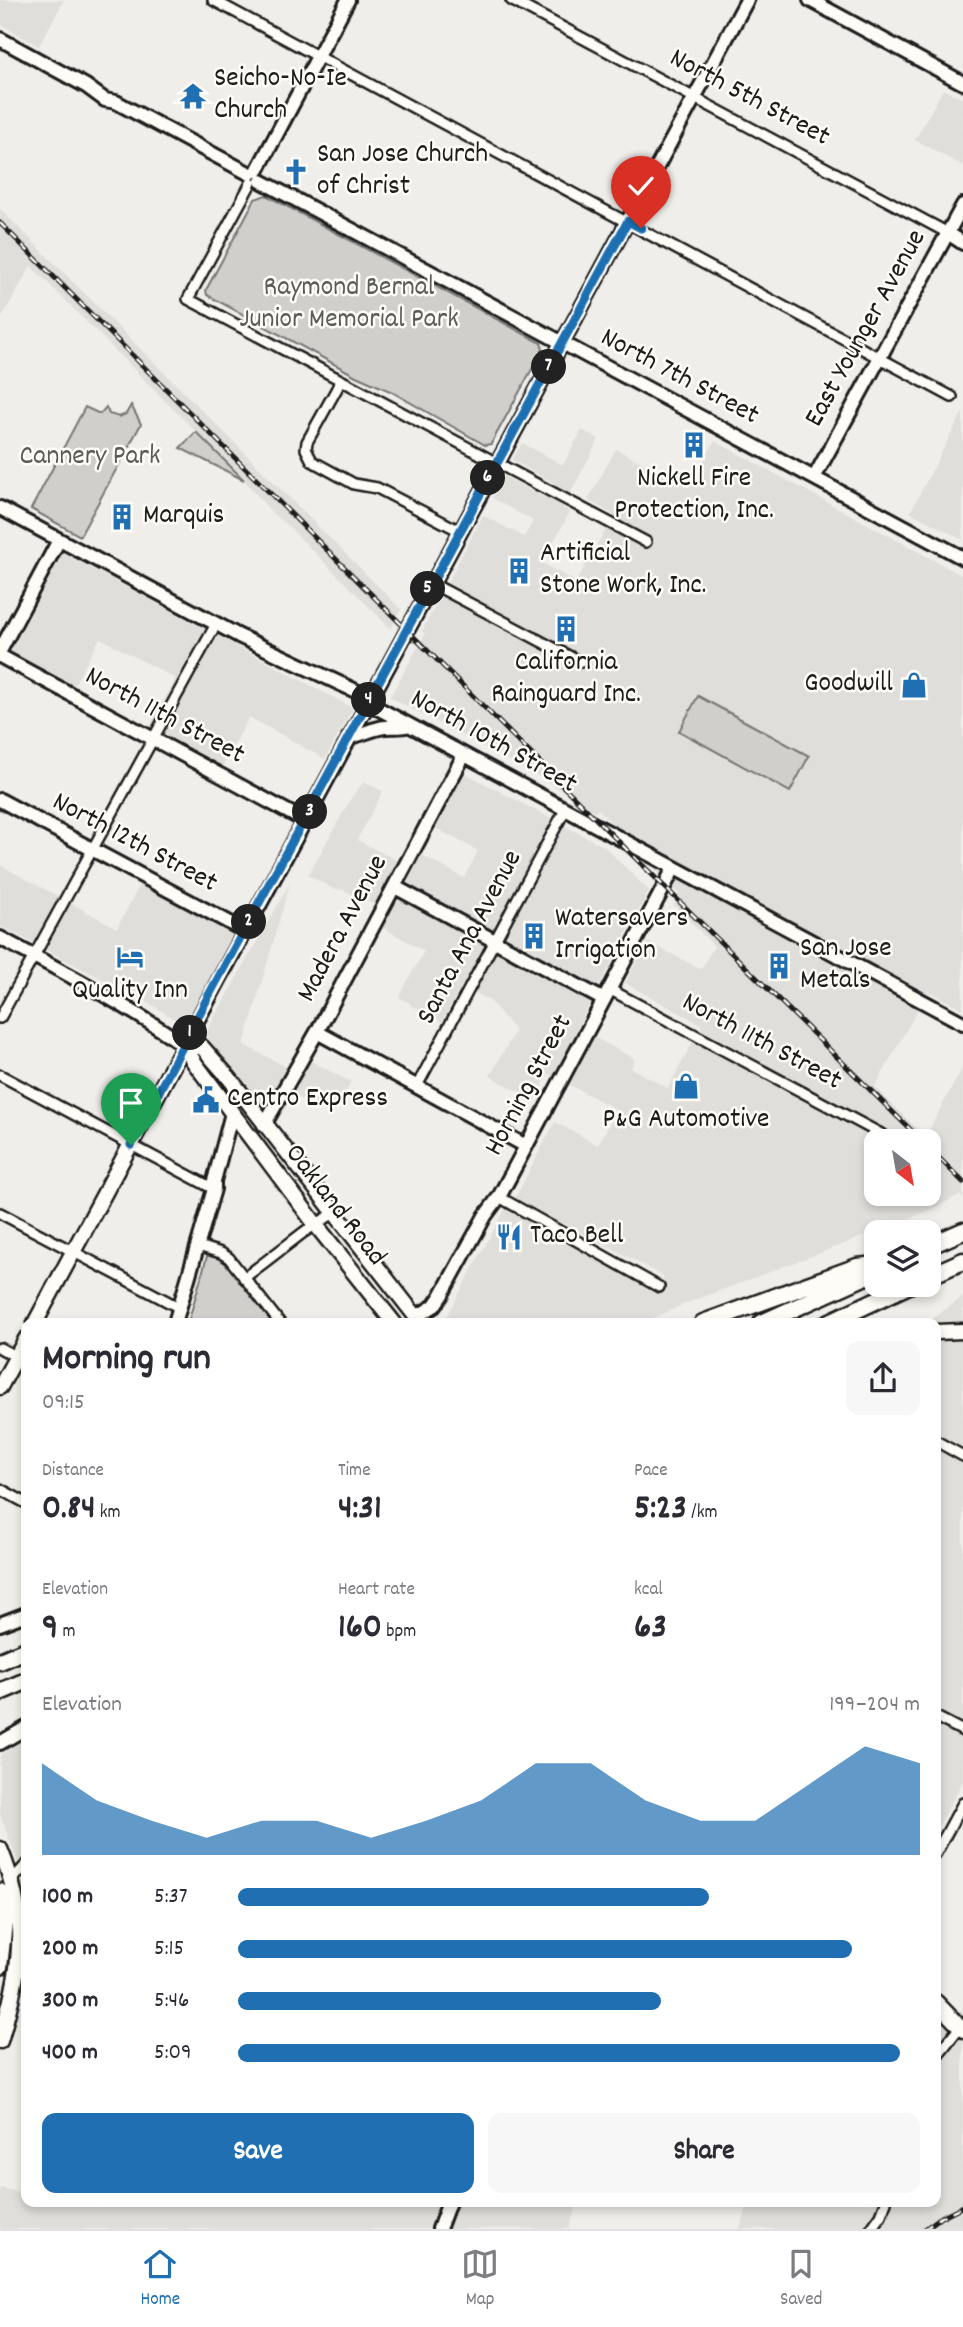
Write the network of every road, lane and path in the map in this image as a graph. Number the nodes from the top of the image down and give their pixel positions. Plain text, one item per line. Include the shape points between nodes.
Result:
1 (213, 0) edge
2 (348, 0) edge
3 (511, 0) edge
4 (747, 0) edge
5 (810, 0) edge
6 (0, 39) edge
7 (318, 57) junction
8 (963, 83) edge
9 (694, 98) junction
10 (255, 177) junction
11 (963, 205) edge
12 (628, 221) junction
13 (948, 233) junction
14 (963, 243) edge
15 (562, 343) junction
16 (880, 359) junction
17 (341, 380) junction
18 (952, 397) dead end
19 (496, 462) junction
20 (814, 478) junction
21 (0, 508) edge
22 (460, 531) junction
23 (59, 540) junction
24 (646, 542) dead end
25 (963, 558) edge
26 (431, 583) junction
27 (216, 624) junction
28 (0, 651) edge
29 (0, 656) edge
30 (580, 662) dead end
31 (368, 702) junction
32 (409, 725) junction
33 (349, 737) junction
34 (152, 739) junction
35 (464, 755) junction
36 (0, 800) edge
37 (565, 810) junction
38 (305, 821) junction
39 (91, 849) junction
40 (674, 868) junction
41 (395, 887) junction
42 (244, 931) junction
43 (0, 937) edge
44 (496, 940) junction
45 (33, 956) junction
46 (607, 995) junction
47 (0, 1018) edge
48 (963, 1023) edge
49 (317, 1032) junction
50 (184, 1045) junction
51 (0, 1075) edge
52 (417, 1086) junction
53 (232, 1113) junction
54 (264, 1125) junction
55 (871, 1129) edge
56 (131, 1145) junction
57 (526, 1146) junction
58 (214, 1189) junction
59 (499, 1197) junction
60 (0, 1213) edge
61 (334, 1213) junction
62 (316, 1225) junction
63 (963, 1231) edge
64 (941, 1241) edge
65 (198, 1246) junction
66 (74, 1252) junction
67 (963, 1261) edge
68 (864, 1266) edge
69 (941, 1271) edge
70 (864, 1276) edge
71 (244, 1278) junction
72 (659, 1287) dead end
73 (887, 1297) edge
74 (180, 1308) junction
75 (850, 1317) edge
76 (38, 1318) edge
77 (177, 1318) edge
78 (276, 1318) edge
79 (390, 1318) edge
80 (417, 1318) edge
81 (421, 1318) edge
82 (716, 1318) edge
83 (773, 1318) edge
84 (963, 1331) edge
85 (941, 1332) edge
86 (0, 1348) edge
87 (21, 1360) edge
88 (0, 1387) edge
89 (941, 1444) edge
90 (963, 1456) edge
91 (0, 1489) edge
92 (21, 1500) edge
93 (21, 1617) edge
94 (0, 1624) edge
95 (21, 1652) edge
96 (0, 1661) edge
97 (21, 1683) edge
98 (0, 1692) edge
99 (941, 1720) edge
100 (21, 1731) edge
101 (963, 1731) edge
102 (0, 1743) edge
103 (963, 1803) edge
104 (941, 1844) edge
105 (0, 1849) edge
106 (21, 1870) edge
107 (12, 1880) junction
108 (0, 1891) edge
109 (0, 1967) edge
110 (941, 2007) edge
111 (961, 2029) edge
112 (0, 2041) edge
113 (941, 2051) edge
114 (447, 2207) edge
115 (884, 2207) edge
116 (439, 2229) edge
117 (871, 2229) edge

1 - 7 street
2 - 7 street
3 - 9 street, North 5th Street
4 - 9 street
5 - 8 street
6 - 10 street, North 7th Street via 104,100 116,102
7 - 10 street
7 - 12 street
9 - 12 street
9 - 13 street, North 5th Street
10 - 15 street, North 7th Street
10 - 17 street via 188,299
11 - 13 street, East Younger Avenue
12 - 15 street
12 - 16 street
13 - 14 street, North 5th Street
13 - 16 street, East Younger Avenue
15 - 19 street
15 - 20 street, North 7th Street
16 - 18 street
16 - 20 street, East Younger Avenue
17 - 19 street
17 - 22 street via 307,442 312,461
19 - 22 street
19 - 24 street
20 - 25 street, North 7th Street
21 - 23 street, North 10th Street
22 - 26 street
23 - 27 street, North 10th Street
23 - 28 street
26 - 30 street
26 - 31 street
27 - 31 street, North 10th Street via 360,693
27 - 34 street
29 - 34 street, North 11th Street
31 - 32 street, North 10th Street
31 - 33 street
32 - 33 street
32 - 35 street, North 10th Street
33 - 38 street
34 - 38 street, North 11th Street
34 - 39 street
35 - 37 street, North 10th Street
35 - 41 street, Madera Avenue
36 - 39 street, North 12th Street
37 - 40 street, North 10th Street
37 - 44 street, Santa Ana Avenue
38 - 42 street
39 - 42 street, North 12th Street
39 - 45 street
40 - 46 street, Horning Street
40 - 48 street, North 10th Street
41 - 44 street, North 11th Street
41 - 49 street, Madera Avenue
42 - 50 street
43 - 45 street
44 - 46 street, North 11th Street
44 - 52 street, Santa Ana Avenue
45 - 47 street
45 - 50 street
46 - 55 street, North 11th Street
46 - 57 street, Horning Street
49 - 52 street
49 - 54 street, Madera Avenue
50 - 53 main road, Oakland Road
50 - 54 main road, Oakland Road via 202,1047
50 - 56 main road
51 - 56 street
52 - 57 street
53 - 58 street
53 - 62 main road, Oakland Road
54 - 61 main road, Oakland Road
56 - 58 street
56 - 66 main road
57 - 59 street, Horning Street
58 - 65 street
59 - 72 street
59 - 81 street, Horning Street via 441,1296
60 - 66 street
61 - 62 street
61 - 80 main road, Oakland Road
62 - 71 street
62 - 79 main road, Oakland Road
63 - 64 highway
65 - 71 street via 221,1252
65 - 74 street
66 - 74 street
66 - 76 main road
67 - 69 highway
68 - 82 highway
70 - 83 highway
71 - 78 street
73 - 75 highway
74 - 77 street
84 - 85 main road
86 - 87 street
87 - 88 main road
89 - 90 street
91 - 92 street
93 - 94 street
95 - 96 highway
97 - 98 highway
99 - 101 street
100 - 102 street
103 - 104 street
105 - 107 main road
106 - 107 street
107 - 112 main road via 20,1955
108 - 109 main road via 5,1922
110 - 111 main road
111 - 113 street
114 - 116 street
115 - 117 street

